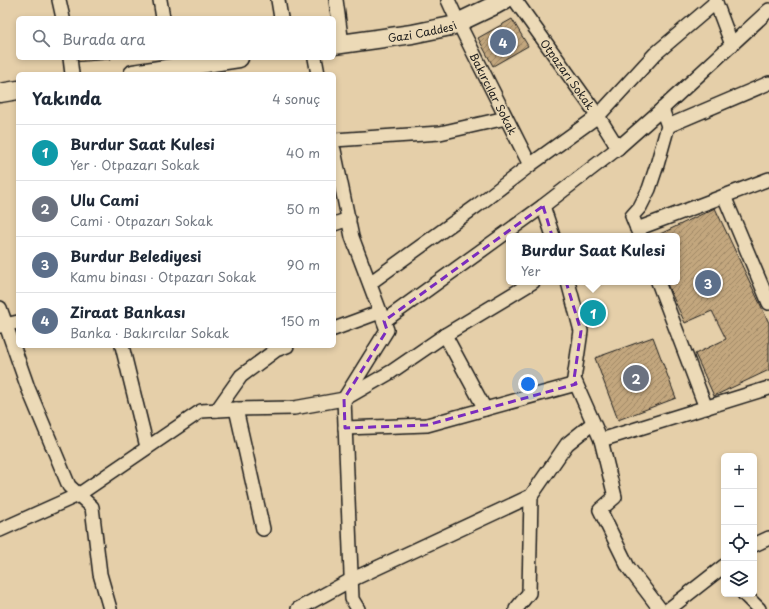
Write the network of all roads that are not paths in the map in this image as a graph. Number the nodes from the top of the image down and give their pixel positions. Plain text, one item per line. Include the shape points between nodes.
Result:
1 (60, 0) edge
2 (160, 0) edge
3 (278, 0) edge
4 (336, 0) edge
5 (448, 0) edge
6 (504, 0) edge
7 (516, 0) edge
8 (716, 1) edge
9 (769, 10) edge
10 (63, 16) edge
11 (163, 16) edge
12 (281, 16) edge
13 (458, 22) junction
14 (338, 44) edge
15 (732, 45) junction
16 (70, 60) edge
17 (211, 60) edge
18 (315, 60) edge
19 (168, 63) edge
20 (72, 72) edge
21 (139, 72) edge
22 (318, 72) edge
23 (769, 83) edge
24 (16, 90) edge
25 (0, 92) edge
26 (662, 109) junction
27 (598, 116) junction
28 (506, 118) junction
29 (668, 126) junction
30 (336, 140) edge
31 (618, 148) junction
32 (336, 159) edge
33 (530, 165) junction
34 (769, 179) edge
35 (724, 196) junction
36 (543, 206) junction
37 (349, 219) junction
38 (336, 223) edge
39 (552, 233) edge
40 (638, 233) edge
41 (370, 283) junction
42 (528, 285) edge
43 (569, 285) edge
44 (659, 285) edge
45 (769, 303) edge
46 (0, 308) edge
47 (382, 317) junction
48 (8, 324) edge
49 (336, 328) edge
50 (445, 335) junction
51 (122, 348) edge
52 (282, 348) edge
53 (576, 384) junction
54 (769, 388) edge
55 (344, 399) junction
56 (706, 408) junction
57 (236, 409) junction
58 (217, 410) junction
59 (485, 410) junction
60 (593, 422) junction
61 (346, 428) junction
62 (601, 440) junction
63 (147, 447) junction
64 (78, 495) junction
65 (531, 496) junction
66 (263, 529) dead end
67 (0, 530) edge
68 (769, 538) edge
69 (757, 544) edge
70 (721, 570) edge
71 (351, 580) junction
72 (529, 593) junction
73 (747, 597) edge
74 (110, 609) edge
75 (298, 609) edge
76 (358, 609) edge
77 (516, 609) edge
78 (528, 609) edge
79 (660, 609) edge
80 (669, 609) edge
81 (759, 609) edge

1 - 10 street
2 - 11 street
3 - 12 street
4 - 14 street
5 - 13 street, Bakırcılar Sokak
6 - 13 main road, Gazi Caddesi
7 - 27 street, Otpazarı Sokak
8 - 15 street
8 - 27 street via 655,54
9 - 15 street
13 - 14 main road, Gazi Caddesi via 451,26 412,34
13 - 28 street, Bakırcılar Sokak
15 - 26 street
16 - 20 street
17 - 19 main road
18 - 22 street
19 - 21 main road
23 - 29 street
24 - 25 main road
26 - 29 street
26 - 31 street
27 - 31 street, Otpazarı Sokak
27 - 33 street
28 - 30 street via 440,133
28 - 33 street, Bakırcılar Sokak
29 - 40 street via 649,189 632,216
31 - 36 street
32 - 37 street
33 - 41 street
34 - 35 street
35 - 40 street
35 - 45 street
36 - 39 street
36 - 47 street
37 - 38 street
37 - 41 street via 352,237
41 - 47 street
42 - 50 street
43 - 53 street via 581,331 574,379
44 - 56 street
46 - 48 street
47 - 49 street
47 - 55 street via 387,330
48 - 64 street via 28,388 69,486
50 - 55 street via 391,372
50 - 59 street
51 - 63 street
52 - 58 street via 241,376
53 - 59 street
53 - 60 street
54 - 56 street
55 - 57 street via 294,408
55 - 61 street
56 - 62 street
57 - 58 street
57 - 66 street
58 - 63 street via 201,411
59 - 61 street via 427,425
60 - 62 street
60 - 65 street via 567,444
61 - 71 street
62 - 79 street via 614,497 600,510 628,567
63 - 64 street
64 - 67 street
64 - 74 street via 92,507 100,574
65 - 71 street
65 - 72 street
68 - 69 street
70 - 80 street
71 - 75 street
71 - 76 street via 352,599
72 - 77 street
72 - 78 street
73 - 81 street

